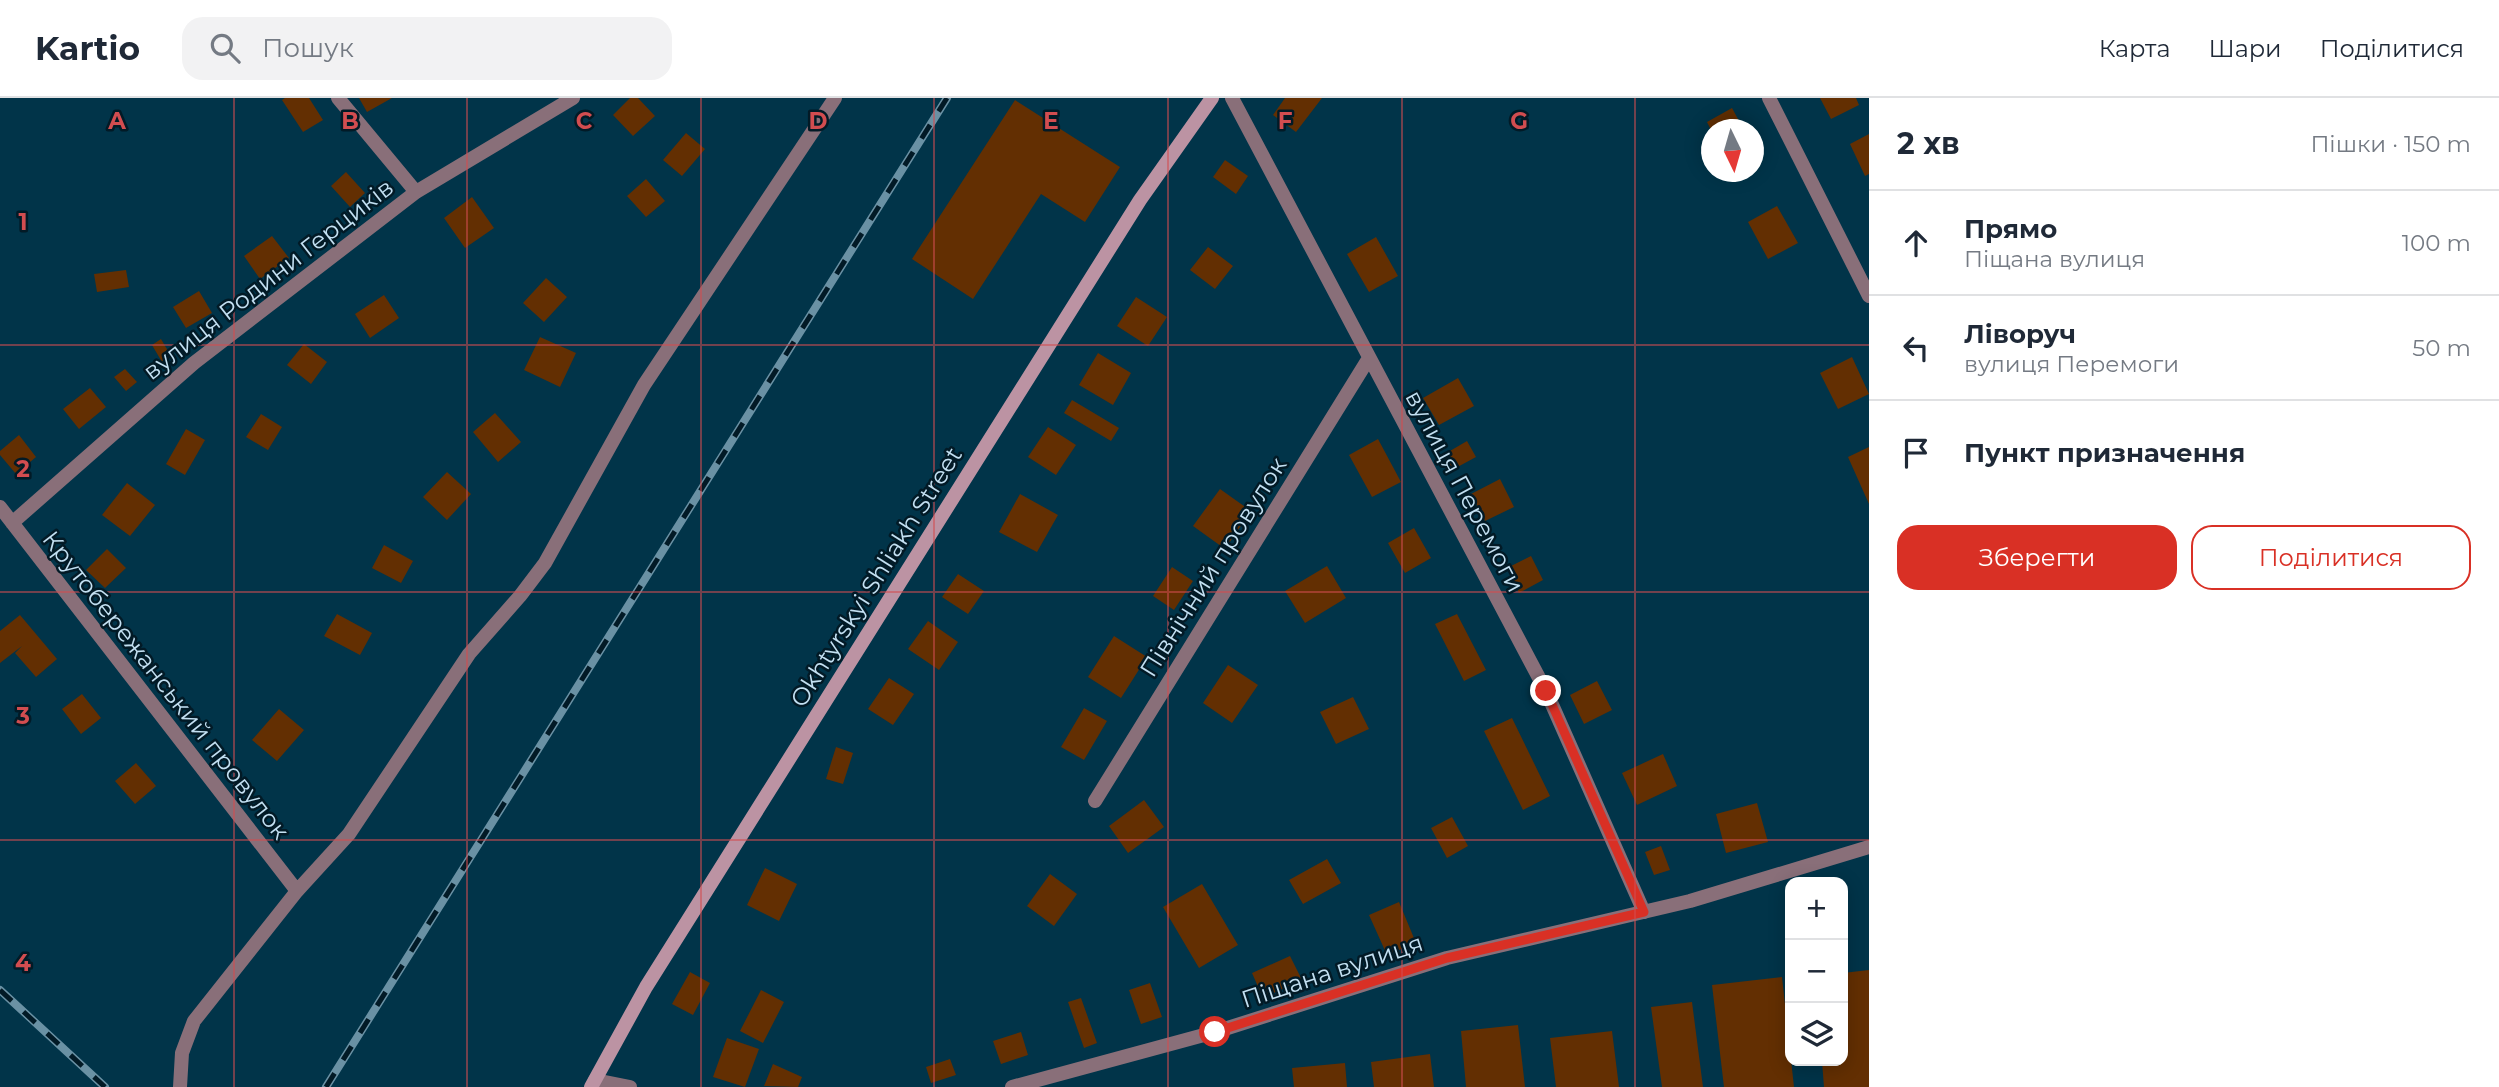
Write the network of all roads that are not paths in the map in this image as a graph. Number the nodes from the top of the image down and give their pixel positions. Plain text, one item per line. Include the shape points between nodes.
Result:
1 (338, 98) edge
2 (573, 98) edge
3 (835, 98) edge
4 (1212, 98) edge
5 (1232, 98) edge
6 (1769, 98) edge
7 (416, 192) junction
8 (1869, 296) edge
9 (1369, 358) junction
10 (0, 507) edge
11 (12, 523) junction
12 (1095, 801) dead end
13 (1869, 847) edge
14 (297, 891) junction
15 (1644, 912) junction
16 (593, 1084) edge
17 (180, 1087) edge
18 (630, 1087) edge
19 (1012, 1087) edge

1 - 7 street
2 - 7 street, вулиця Родини Герциків
3 - 14 street via 644,385 545,563 470,654 349,834
4 - 16 main road, Okhtyrskyi Shliakh Street via 1133,212 653,975
5 - 9 street, вулиця Перемоги
6 - 8 street
7 - 11 street, вулиця Родини Герциків via 194,363
9 - 12 street, Північний провулок
9 - 15 street, вулиця Перемоги via 1546,691
10 - 11 street, Крутобережанський провулок
11 - 14 street, Крутобережанський провулок
13 - 15 street, Піщана вулиця
14 - 17 street via 194,1020 182,1053
15 - 19 street, Піщана вулиця via 1447,958 1215,1032
16 - 18 street

